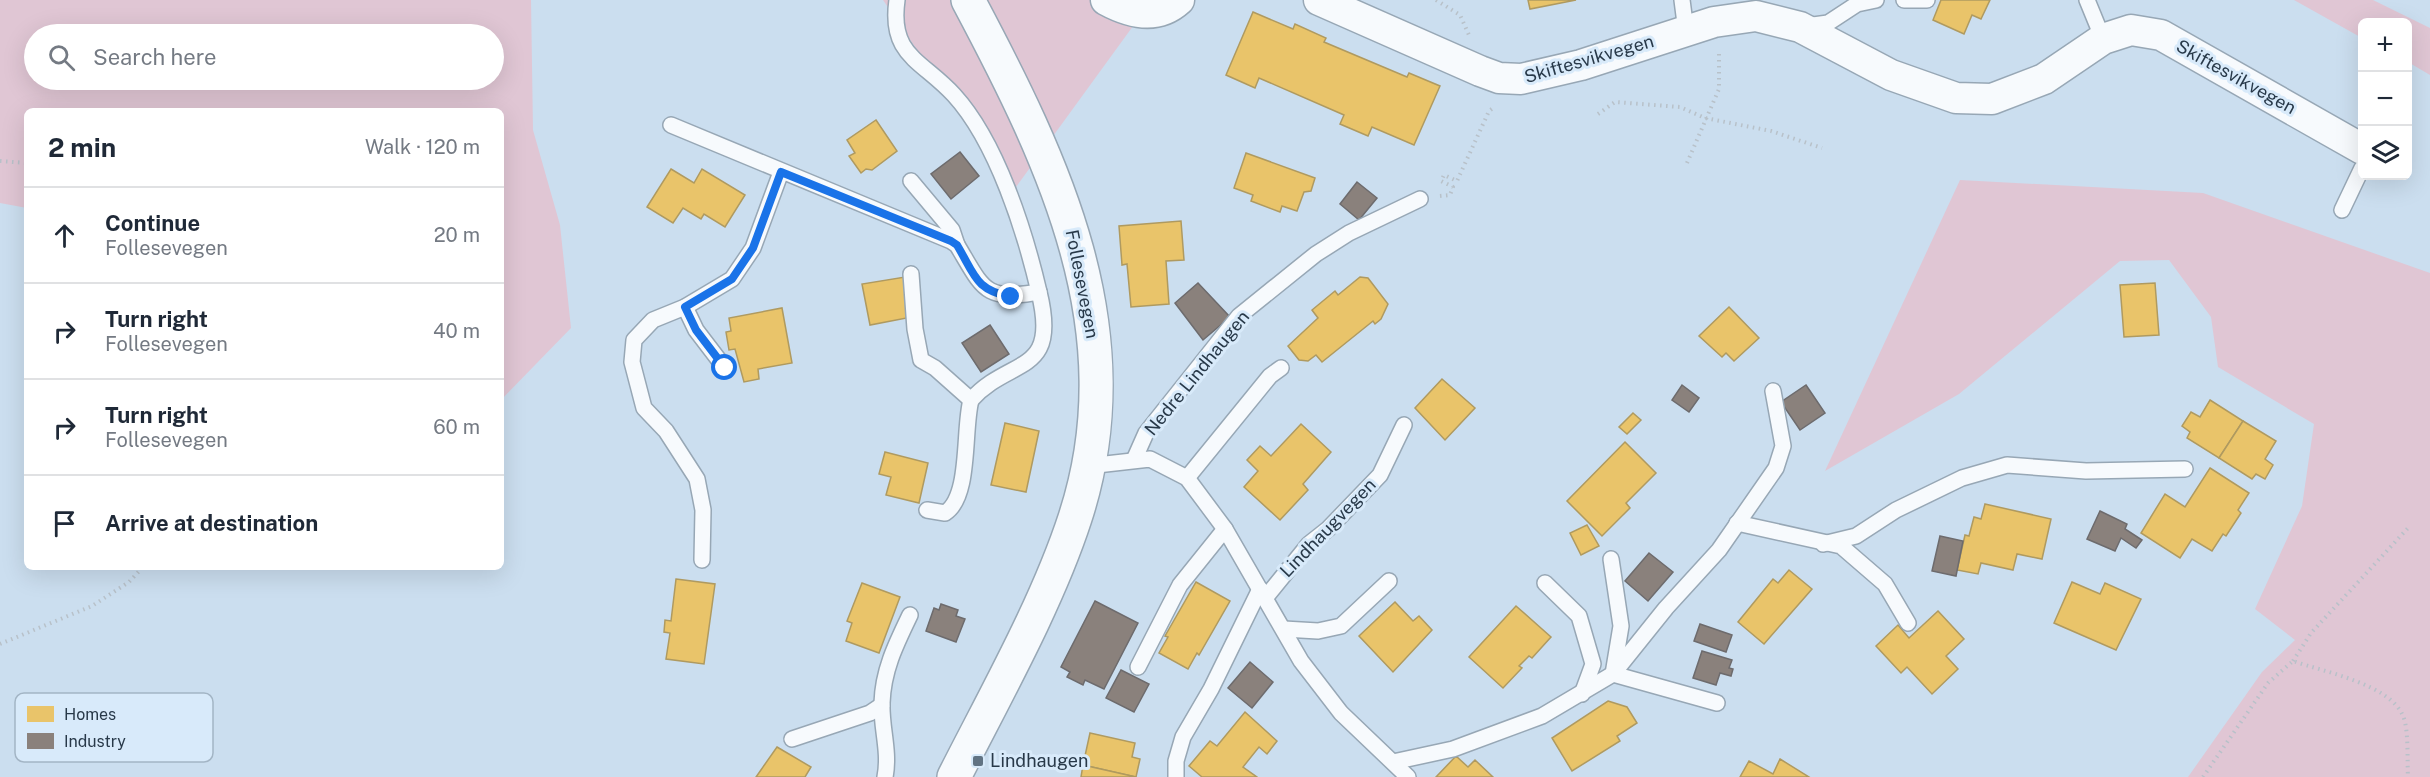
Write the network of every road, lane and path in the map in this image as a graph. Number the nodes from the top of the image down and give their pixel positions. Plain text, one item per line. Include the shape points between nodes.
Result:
1 (897, 0) edge
2 (968, 0) edge
3 (1106, 0) edge
4 (1179, 0) edge
5 (1319, 0) edge
6 (1682, 0) edge
7 (1876, 0) edge
8 (1904, 0) edge
9 (1927, 0) edge
10 (2087, 0) edge
11 (1800, 27) junction
12 (1686, 31) junction
13 (2103, 39) junction
14 (1719, 44) dead end
15 (1497, 105) dead end
16 (1598, 114) dead end
17 (1705, 118) junction
18 (671, 125) dead end
19 (2358, 147) edge
20 (1822, 148) dead end
21 (0, 161) edge
22 (24, 163) edge
23 (1687, 163) dead end
24 (781, 172) junction
25 (2358, 176) edge
26 (911, 182) dead end
27 (1452, 186) dead end
28 (1420, 199) dead end
29 (2342, 210) dead end
30 (957, 245) junction
31 (911, 274) dead end
32 (1040, 292) junction
33 (685, 307) junction
34 (725, 368) dead end
35 (1281, 368) dead end
36 (1773, 392) dead end
37 (971, 400) junction
38 (1404, 425) dead end
39 (1134, 460) junction
40 (1088, 466) junction
41 (2185, 469) dead end
42 (1187, 478) junction
43 (927, 510) dead end
44 (1737, 523) junction
45 (2408, 528) dead end
46 (1225, 530) junction
47 (1823, 544) junction
48 (1611, 559) dead end
49 (702, 560) dead end
50 (140, 570) edge
51 (1389, 581) dead end
52 (1545, 584) dead end
53 (1263, 593) junction
54 (909, 615) dead end
55 (1908, 623) dead end
56 (1284, 629) junction
57 (0, 644) edge
58 (2293, 661) junction
59 (1138, 668) dead end
60 (1613, 674) junction
61 (1582, 694) junction
62 (1717, 703) dead end
63 (882, 705) junction
64 (792, 739) dead end
65 (1393, 762) junction
66 (885, 777) edge
67 (954, 777) edge
68 (1176, 777) edge
69 (1408, 777) edge
70 (2203, 777) edge
71 (2408, 777) edge

1 - 32 lane via 894,21 903,49 955,96 982,137 1027,241
2 - 40 main road, Follesevegen via 1039,140 1075,236 1090,305 1095,357 1095,410
3 - 4 street via 1122,9 1142,13 1161,12
5 - 12 street, Skiftesvikvegen via 1499,78 1521,79 1581,65
6 - 12 lane
7 - 11 lane, Skiftesvikvegen via 1857,4 1828,23
8 - 9 lane
10 - 13 lane
11 - 12 street, Skiftesvikvegen via 1747,17
11 - 13 street, Skiftesvikvegen via 1891,75 1956,98 1992,99 2021,89 2044,79
13 - 19 street, Skiftesvikvegen via 2131,30 2161,35
14 - 17 path via 1719,89
15 - 27 path via 1489,111 1457,181 1444,175 1441,181
16 - 17 path via 1614,102 1636,102 1680,106
17 - 20 path via 1771,131
17 - 23 path
18 - 24 lane
21 - 22 path
24 - 30 lane
24 - 33 lane via 753,248 732,279
25 - 29 lane
26 - 30 lane via 952,230
28 - 39 lane, Nedre Lindhaugen via 1349,233 1316,254 1239,316 1146,433
30 - 32 lane via 981,286 991,293 1011,297
31 - 37 lane via 921,360
32 - 37 lane via 1043,341 1034,357 984,386
33 - 34 lane via 696,330
33 - 49 lane via 653,320 634,340 632,362 644,408 666,431 697,480 703,510
35 - 42 lane via 1270,376
36 - 44 lane via 1783,446 1764,489
37 - 43 lane via 962,479 955,502 945,513
38 - 53 lane, Lindhaugvegen via 1380,475
39 - 40 lane, Lindhaugvegen
39 - 42 lane, Lindhaugvegen via 1150,459
40 - 67 main road, Follesevegen via 1076,517 1055,572
41 - 47 lane via 2086,471 2007,465 1962,478 1896,510 1856,536
42 - 46 lane, Lindhaugvegen
44 - 47 lane
44 - 60 lane via 1719,550
45 - 58 path via 2325,617
46 - 53 lane, Lindhaugvegen
46 - 59 lane via 1180,585
47 - 55 lane via 1844,548 1885,584
48 - 60 lane via 1621,626
50 - 57 path via 92,606
51 - 56 lane via 1341,626 1318,631
52 - 61 lane via 1580,616 1593,664
53 - 56 lane, Lindhaugvegen
53 - 68 lane, Lindhaugvegen via 1183,737
54 - 63 lane via 884,677
56 - 65 lane, Lindhaugvegen via 1301,661 1341,713
58 - 70 path via 2268,682
58 - 71 path via 2380,691 2394,702 2404,717
60 - 61 lane
60 - 62 lane
61 - 65 lane via 1542,716 1453,749
63 - 64 lane via 870,713
63 - 66 lane
65 - 69 lane, Lindhaugvegen

